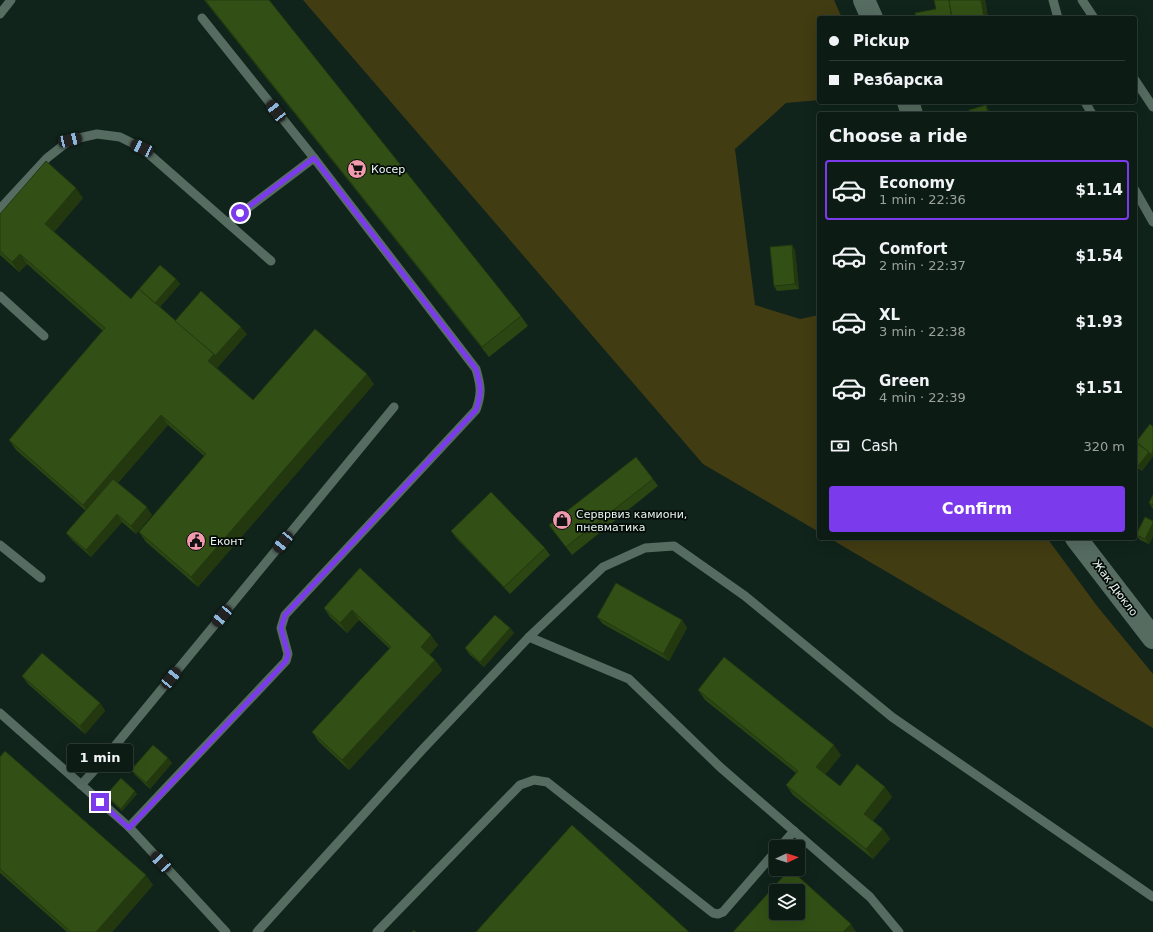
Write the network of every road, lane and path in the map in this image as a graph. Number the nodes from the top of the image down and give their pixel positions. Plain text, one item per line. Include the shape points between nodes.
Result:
1 (11, 0) edge
2 (864, 0) edge
3 (1053, 0) edge
4 (1082, 0) edge
5 (0, 14) edge
6 (871, 16) edge
7 (1057, 16) edge
8 (1093, 16) edge
9 (202, 18) dead end
10 (1137, 83) edge
11 (1153, 108) edge
12 (314, 158) junction
13 (1137, 194) edge
14 (0, 209) edge
15 (228, 222) junction
16 (1153, 222) edge
17 (271, 261) dead end
18 (0, 296) edge
19 (44, 336) dead end
20 (394, 407) dead end
21 (1078, 540) edge
22 (0, 545) edge
23 (41, 578) dead end
24 (529, 637) junction
25 (1153, 638) edge
26 (0, 713) edge
27 (81, 785) junction
28 (129, 828) junction
29 (794, 831) junction
30 (786, 840) edge
31 (769, 859) edge
32 (1153, 897) edge
33 (226, 932) edge
34 (257, 932) edge
35 (377, 932) edge
36 (899, 932) edge

1 - 5 lane
2 - 6 street
3 - 7 lane
4 - 8 lane
9 - 12 lane
10 - 11 lane
12 - 15 lane
12 - 28 lane via 476,369 481,396 476,410 285,615 281,628 288,654 286,661
13 - 16 lane
14 - 15 lane via 47,158 70,140 97,134 120,137 142,148
15 - 17 lane
18 - 19 lane
20 - 27 lane
21 - 25 street, Жак Дюкло
22 - 23 lane
24 - 29 lane via 629,679 720,767
24 - 32 lane via 603,567 645,548 674,546 745,596 892,717
24 - 34 lane via 422,750
26 - 27 lane
27 - 28 lane
28 - 33 lane
29 - 30 lane
29 - 36 lane via 870,897
31 - 35 lane via 723,912 713,913 547,782 534,780 520,785

